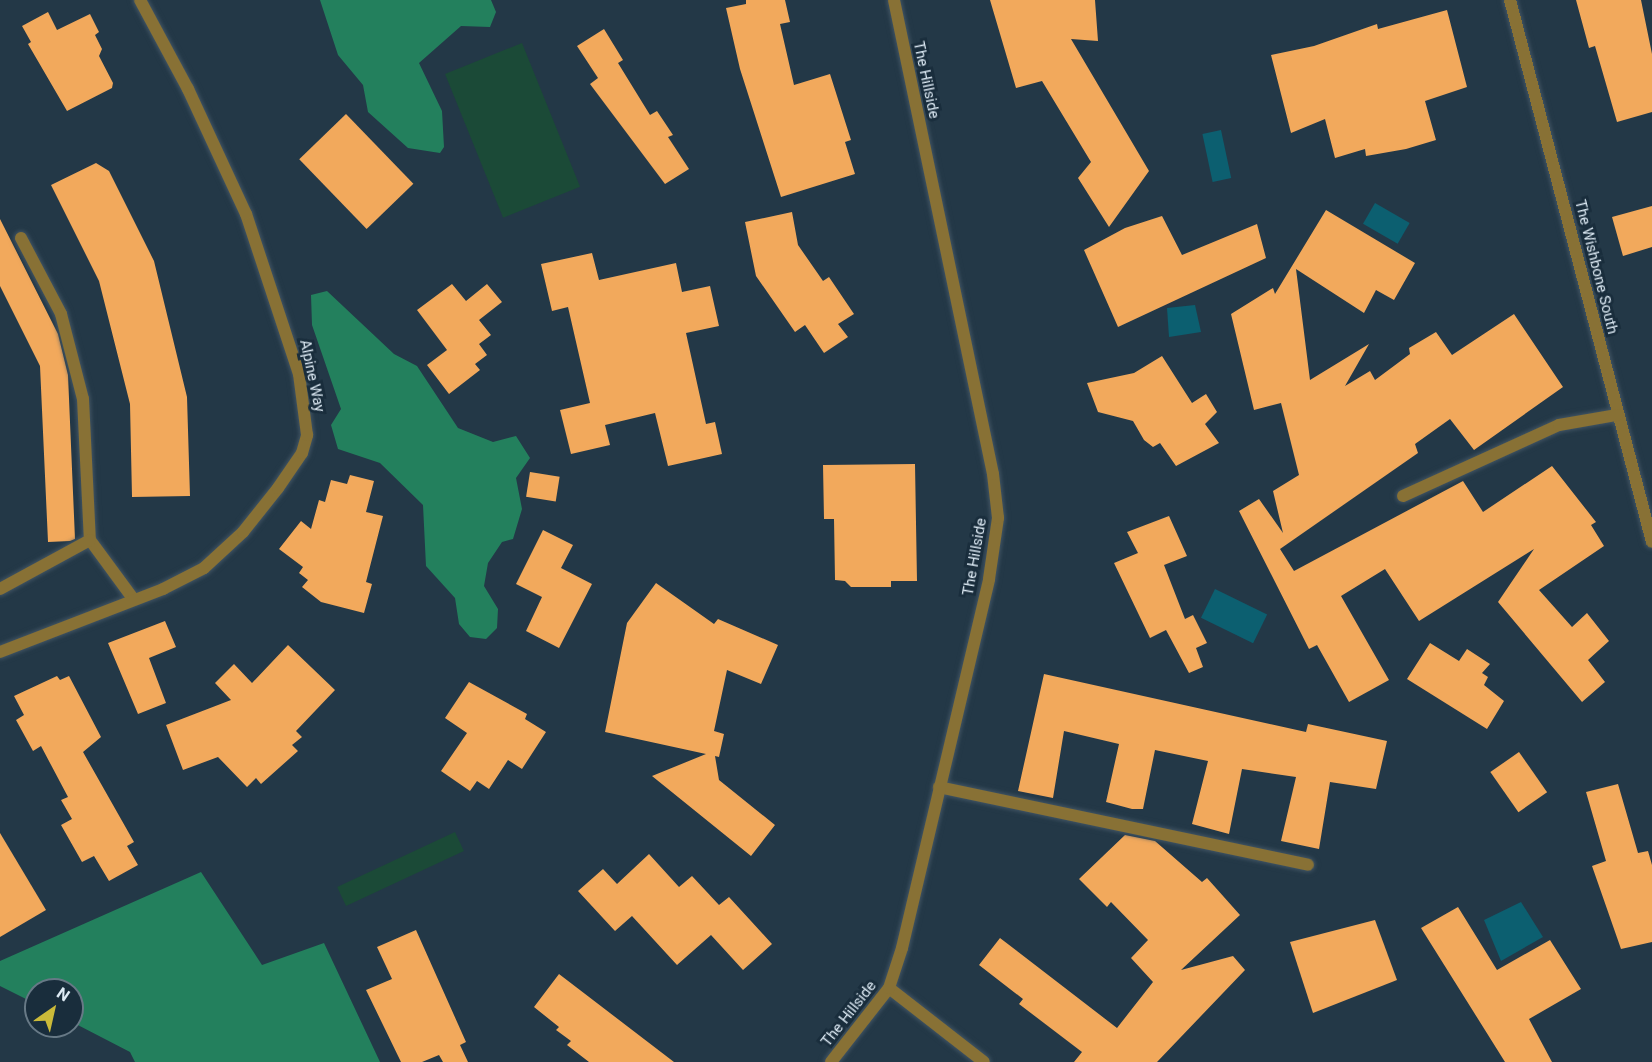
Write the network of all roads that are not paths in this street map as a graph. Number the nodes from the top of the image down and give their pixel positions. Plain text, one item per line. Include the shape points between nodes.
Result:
1 (140, 0) edge
2 (894, 0) edge
3 (1510, 0) edge
4 (21, 238) dead end
5 (1617, 415) junction
6 (1403, 496) dead end
7 (90, 540) junction
8 (1652, 542) edge
9 (0, 589) edge
10 (134, 600) junction
11 (0, 652) edge
12 (939, 787) junction
13 (1308, 865) dead end
14 (889, 988) junction
15 (831, 1062) edge
16 (984, 1062) edge

1 - 10 street, Alpine Way via 188,89 246,214 299,374 307,435 290,472 220,555 184,580
2 - 12 street, The Hillside via 997,501 989,579
3 - 5 street, The Wishbone South
4 - 7 street via 61,314 83,399 86,528
5 - 6 street via 1559,425
5 - 8 street, The Wishbone South
7 - 9 street
7 - 10 street
10 - 11 street, Alpine Way
12 - 13 street
12 - 14 street, The Hillside
14 - 15 street, The Hillside
14 - 16 street

